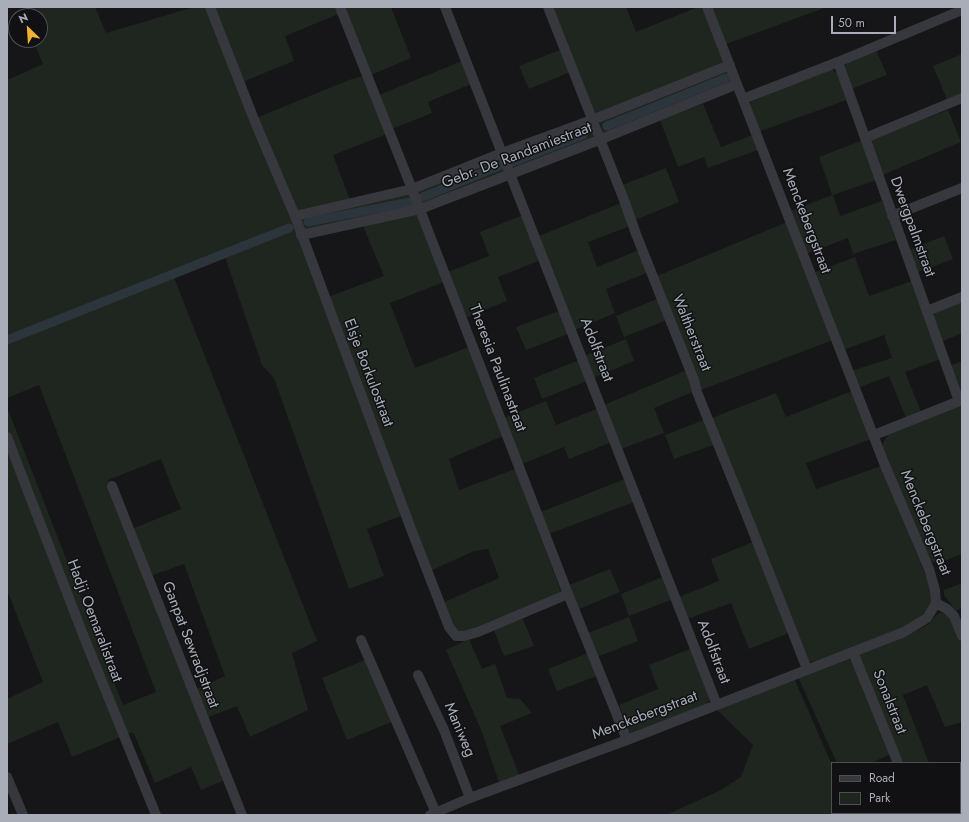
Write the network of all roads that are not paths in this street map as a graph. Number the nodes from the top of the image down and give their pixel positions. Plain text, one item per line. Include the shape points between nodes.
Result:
1 (210, 7) edge
2 (340, 7) edge
3 (444, 7) edge
4 (548, 7) edge
5 (707, 7) edge
6 (962, 10) edge
7 (838, 62) junction
8 (730, 65) junction
9 (737, 84) junction
10 (962, 98) edge
11 (743, 99) junction
12 (592, 120) junction
13 (865, 138) junction
14 (599, 140) junction
15 (502, 153) junction
16 (511, 175) junction
17 (962, 188) edge
18 (412, 189) junction
19 (420, 209) junction
20 (295, 216) junction
21 (892, 216) junction
22 (300, 235) junction
23 (962, 297) edge
24 (927, 311) junction
25 (960, 400) edge
26 (874, 435) junction
27 (7, 437) edge
28 (112, 486) dead end
29 (568, 594) junction
30 (936, 603) junction
31 (962, 636) edge
32 (361, 640) dead end
33 (853, 652) junction
34 (807, 669) junction
35 (418, 675) dead end
36 (717, 705) junction
37 (627, 740) junction
38 (898, 762) edge
39 (7, 777) edge
40 (470, 798) junction
41 (433, 814) edge
42 (23, 815) edge
43 (156, 815) edge
44 (242, 815) edge

1 - 20 street, Elsje Borkulostraat
2 - 18 street, Theresia Paulinastraat
3 - 15 street, Adolfstraat
4 - 12 street, Waltherstraat
5 - 8 street, Menckebergstraat
6 - 7 street
7 - 11 street
7 - 13 street, Dwergpalmstraat
8 - 9 street, Menckebergstraat
8 - 12 street, Gebr. De Randamiestraat
9 - 11 street, Menckebergstraat
9 - 14 street, Gebr. De Randamiestraat
10 - 13 street
11 - 26 street, Menckebergstraat
12 - 14 street, Waltherstraat
12 - 15 street, Gebr. De Randamiestraat
13 - 21 street, Dwergpalmstraat
14 - 16 street, Gebr. De Randamiestraat
14 - 34 street, Waltherstraat
15 - 16 street, Adolfstraat
15 - 18 street, Gebr. De Randamiestraat
16 - 19 street, Gebr. De Randamiestraat
16 - 36 street, Adolfstraat
17 - 21 street
18 - 19 street, Theresia Paulinastraat
18 - 20 street, Gebr. De Randamiestraat
19 - 22 street, Gebr. De Randamiestraat
19 - 29 street, Theresia Paulinastraat
20 - 22 street, Elsje Borkulostraat
21 - 24 street, Dwergpalmstraat
22 - 29 street, Elsje Borkulostraat via 449,627 456,636 464,636
23 - 24 street
24 - 25 street, Dwergpalmstraat
25 - 26 street
26 - 30 street, Menckebergstraat via 928,569 935,590
27 - 43 street, Hadji Oemaralistraat
28 - 44 street, Ganpat Sewradjstraat
29 - 37 street, Theresia Paulinastraat
30 - 31 street via 954,616
30 - 33 street, Menckebergstraat via 927,618 915,626
32 - 41 street
33 - 34 street, Menckebergstraat
33 - 38 street, Sonalstraat
34 - 36 street, Menckebergstraat
35 - 40 street, Maniweg via 444,730
36 - 37 street, Menckebergstraat
37 - 40 street, Menckebergstraat
39 - 42 street
40 - 41 street, Menckebergstraat

